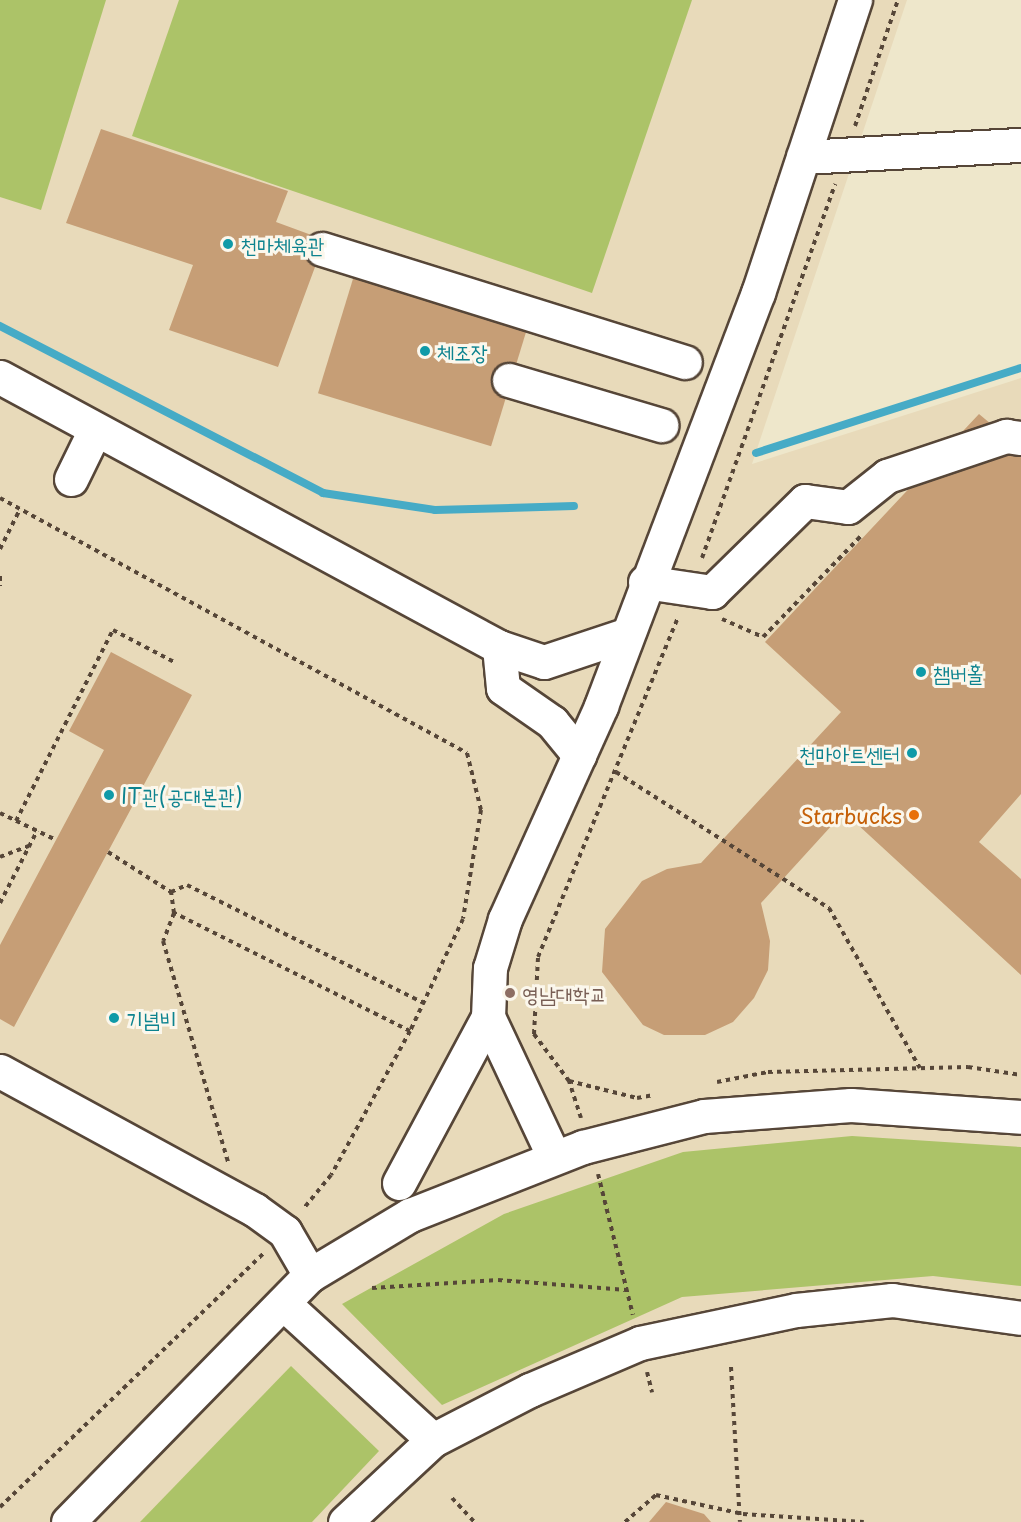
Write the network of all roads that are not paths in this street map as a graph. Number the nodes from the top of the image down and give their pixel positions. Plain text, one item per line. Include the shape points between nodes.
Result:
1 (855, 0) edge
2 (1021, 145) edge
3 (803, 157) junction
4 (322, 249) dead end
5 (685, 362) dead end
6 (0, 377) edge
7 (509, 380) dead end
8 (661, 425) dead end
9 (95, 430) junction
10 (1021, 438) edge
11 (71, 478) dead end
12 (645, 582) junction
13 (625, 635) junction
14 (499, 647) junction
15 (579, 755) junction
16 (488, 1017) junction
17 (0, 1071) edge
18 (1021, 1118) edge
19 (554, 1157) junction
20 (399, 1183) dead end
21 (310, 1275) junction
22 (283, 1303) junction
23 (1021, 1318) edge
24 (433, 1440) junction
25 (68, 1522) edge
26 (345, 1522) edge

1 - 3 street
2 - 3 street
3 - 12 street via 758,293
4 - 5 street
6 - 9 street
7 - 8 street
9 - 11 street
9 - 14 street
10 - 12 street via 1006,436 887,477 848,507 805,501 712,592
12 - 13 street
13 - 14 street via 544,662
13 - 15 street
14 - 15 street via 503,687 552,722
15 - 16 street via 505,919 485,994
16 - 19 street
16 - 20 street
17 - 21 street via 202,1179 285,1232
18 - 19 street via 851,1105 764,1109 704,1116
19 - 21 street via 410,1215
21 - 22 street
22 - 24 street
22 - 25 street
23 - 24 street via 892,1300 796,1310 640,1343 530,1390
24 - 26 street

